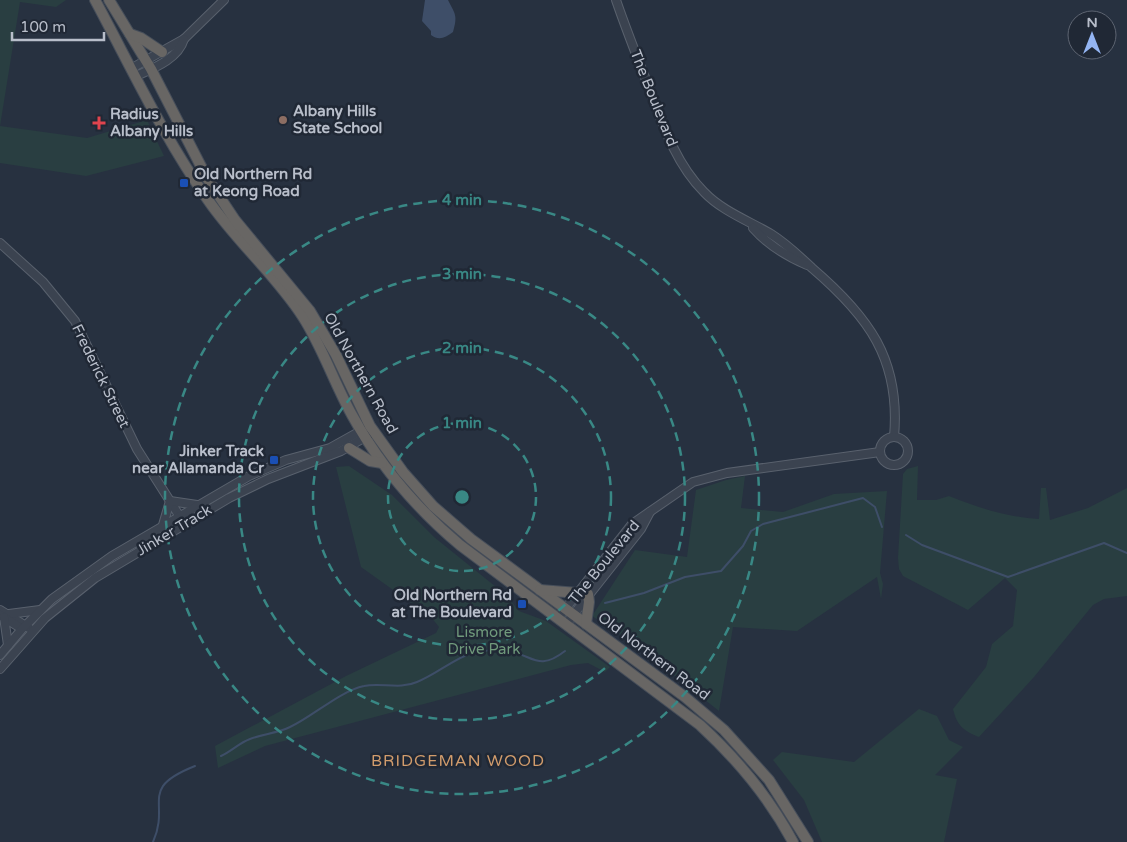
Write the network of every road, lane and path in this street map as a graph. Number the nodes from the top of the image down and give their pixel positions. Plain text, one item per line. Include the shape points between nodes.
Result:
1 (94, 0) edge
2 (109, 0) edge
3 (224, 0) edge
4 (616, 0) edge
5 (130, 34) junction
6 (184, 39) junction
7 (162, 52) junction
8 (148, 65) junction
9 (134, 72) junction
10 (0, 243) edge
11 (368, 432) junction
12 (894, 437) junction
13 (349, 448) junction
14 (880, 452) junction
15 (382, 463) junction
16 (170, 501) junction
17 (197, 505) junction
18 (180, 516) junction
19 (184, 524) junction
20 (163, 525) junction
21 (540, 590) junction
22 (583, 593) junction
23 (40, 610) junction
24 (570, 612) junction
25 (3, 614) edge
26 (562, 621) junction
27 (586, 624) junction
28 (24, 627) junction
29 (31, 632) junction
30 (8, 645) junction
31 (0, 655) edge
32 (0, 669) edge
33 (793, 842) edge
34 (808, 842) edge

1 - 9 highway, Old Northern Road
2 - 5 highway, Old Northern Road
3 - 6 street
4 - 12 street, The Boulevard via 669,140 704,193 750,225 764,240 811,267 851,303 876,339 893,387
5 - 7 highway
5 - 8 highway, Old Northern Road
6 - 7 street
6 - 8 street via 178,51
7 - 8 street
8 - 9 street
8 - 11 highway, Old Northern Road via 207,178 235,220 310,311 336,355
9 - 11 highway, Old Northern Road via 200,188 304,318
10 - 16 street, Frederick Street via 43,282 75,321 137,449
11 - 13 street, Jinker Track
11 - 15 highway, Old Northern Road
11 - 17 street, Jinker Track via 264,469
11 - 21 highway, Old Northern Road via 433,506
12 - 14 street via 884,441
12 - 14 street via 906,444 908,453 905,460 896,465 888,464
13 - 15 highway via 370,461
13 - 19 street, Jinker Track via 252,486
14 - 22 street, The Boulevard via 727,472 693,482 632,524
15 - 26 highway, Old Northern Road via 441,529
16 - 17 street
16 - 18 street, Frederick Street
16 - 20 street
17 - 18 street, Jinker Track
18 - 19 street, Frederick Street
18 - 20 street, Jinker Track
19 - 29 street, Jinker Track via 87,583
20 - 23 street, Jinker Track via 81,576
21 - 22 highway
21 - 24 highway, Old Northern Road
22 - 24 street, The Boulevard
22 - 27 highway
23 - 25 street
23 - 28 street, Jinker Track
24 - 26 street, The Boulevard
24 - 27 highway, Old Northern Road
25 - 28 street
25 - 30 street
26 - 33 highway, Old Northern Road via 674,704 720,743 761,791
27 - 34 highway, Old Northern Road via 724,730 769,780
28 - 29 street
28 - 30 street, Jinker Track
29 - 32 street, Jinker Track
30 - 31 street, Jinker Track

